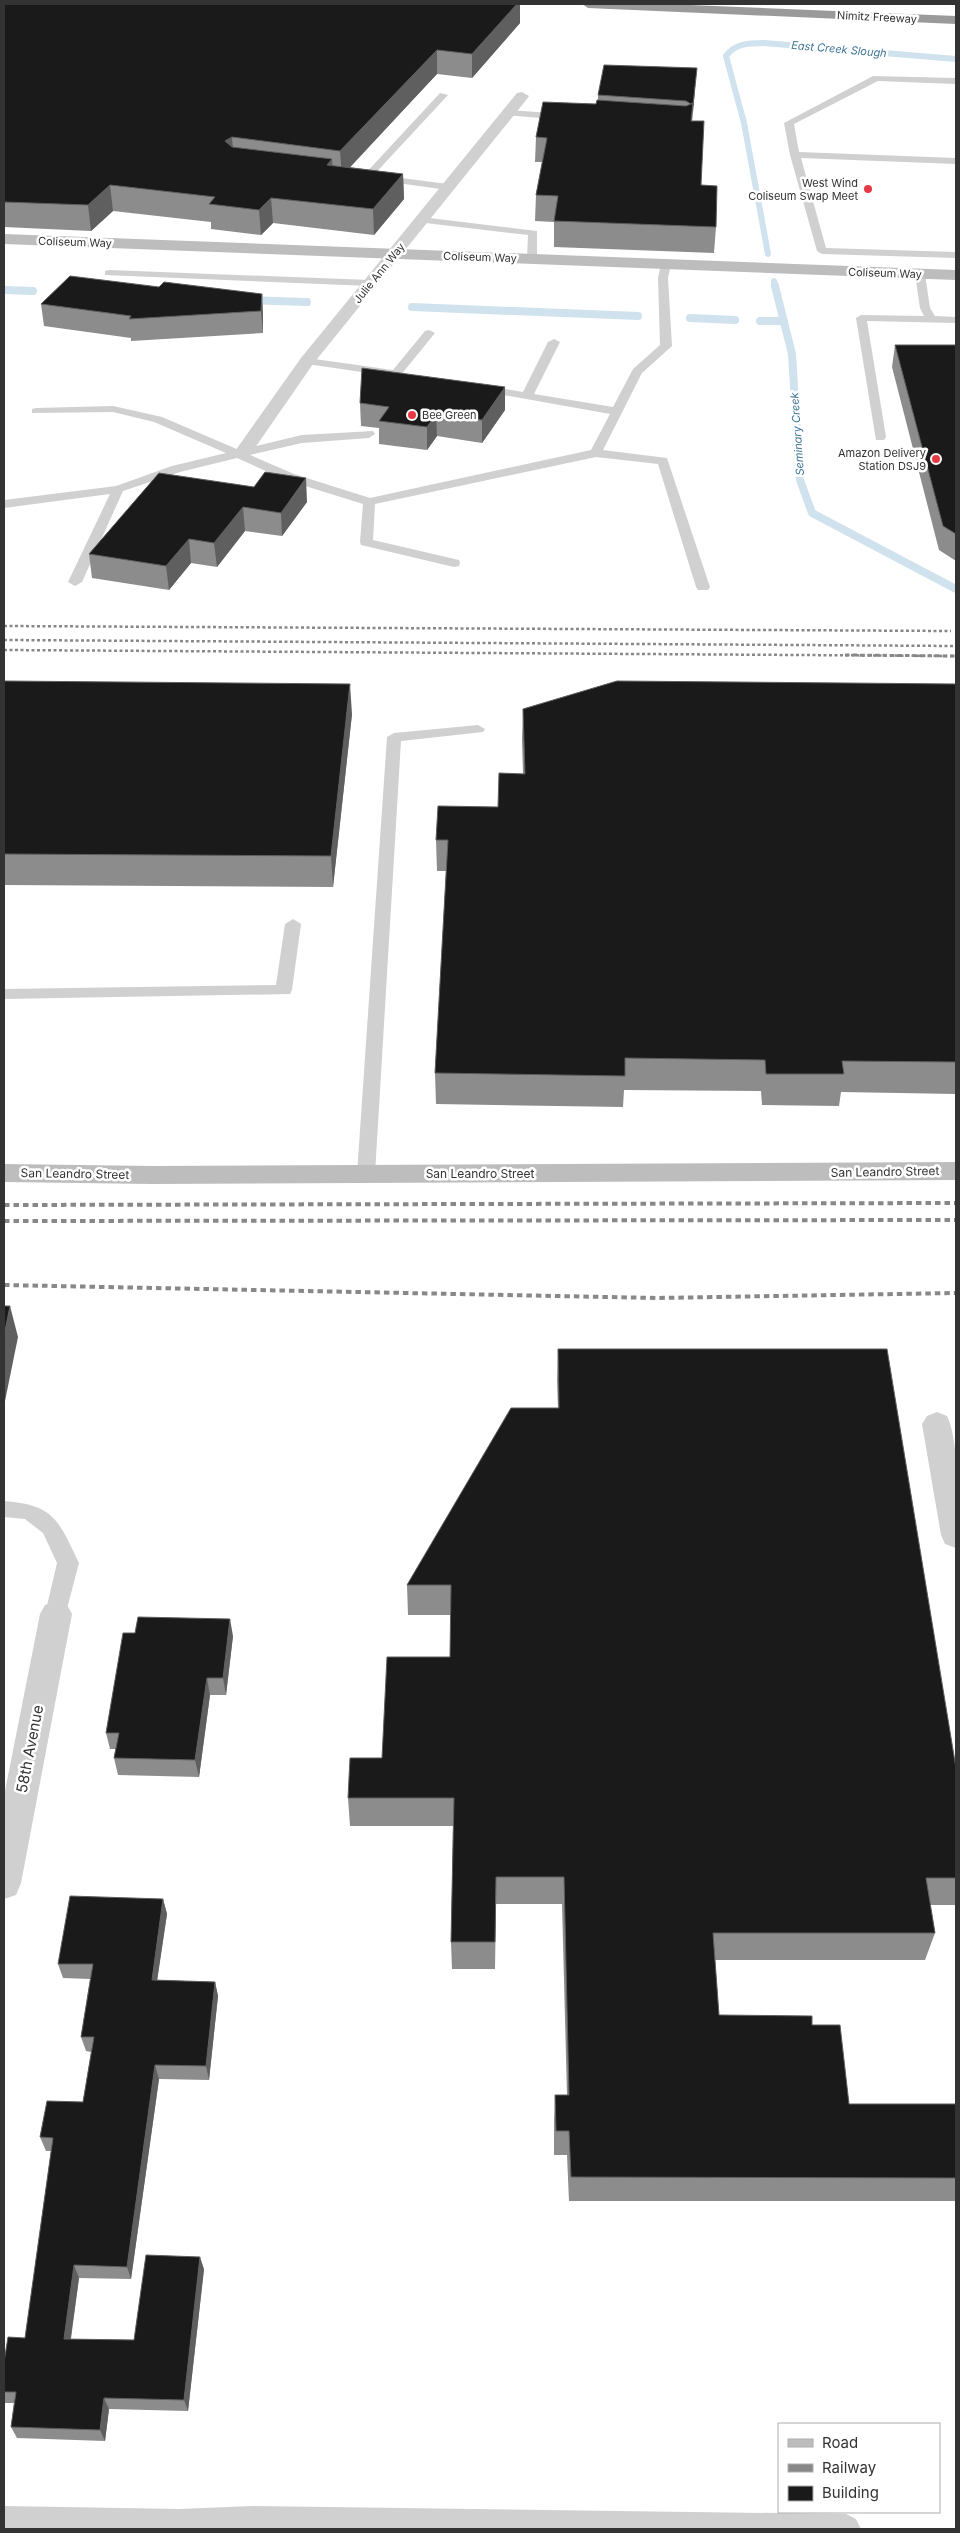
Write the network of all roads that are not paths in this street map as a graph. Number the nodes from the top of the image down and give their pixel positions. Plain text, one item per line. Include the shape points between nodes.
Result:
1 (588, 4) edge
2 (956, 20) edge
3 (956, 82) edge
4 (442, 96) dead end
5 (522, 96) dead end
6 (508, 114) junction
7 (577, 118) edge
8 (795, 156) junction
9 (956, 161) edge
10 (448, 187) junction
11 (422, 220) junction
12 (4, 239) edge
13 (394, 254) junction
14 (956, 255) edge
15 (532, 259) junction
16 (666, 264) junction
17 (109, 273) dead end
18 (920, 274) junction
19 (956, 275) edge
20 (370, 283) junction
21 (930, 320) junction
22 (956, 320) edge
23 (429, 333) dead end
24 (554, 342) dead end
25 (307, 361) junction
26 (471, 387) edge
27 (527, 396) junction
28 (36, 411) dead end
29 (615, 411) junction
30 (369, 434) dead end
31 (880, 437) dead end
32 (596, 453) junction
33 (242, 454) junction
34 (118, 489) junction
35 (369, 502) junction
36 (4, 504) edge
37 (454, 563) dead end
38 (75, 582) dead end
39 (703, 587) dead end
40 (478, 729) dead end
41 (293, 924) dead end
42 (4, 994) edge
43 (956, 1171) edge
44 (4, 1173) edge
45 (366, 1174) junction
46 (937, 1424) dead end
47 (4, 1509) edge
48 (29, 1511) junction
49 (4, 1517) edge
50 (956, 1535) edge
51 (56, 1614) joint
52 (4, 1883) edge
53 (4, 2521) edge
54 (846, 2529) edge

1 - 2 highway, Nimitz Freeway
3 - 8 lane via 876,78 789,123
4 - 10 lane via 365,180
5 - 6 street, Julie Ann Way
6 - 7 lane
6 - 10 street, Julie Ann Way
8 - 9 lane
8 - 14 lane via 822,251
10 - 11 street, Julie Ann Way
11 - 13 street, Julie Ann Way
11 - 15 lane via 532,232
12 - 13 street, Coliseum Way
13 - 15 street, Coliseum Way
13 - 20 street, Julie Ann Way
15 - 16 street, Coliseum Way
16 - 18 street, Coliseum Way
16 - 29 lane via 663,278 666,346 637,371
17 - 20 lane
18 - 19 street, Coliseum Way
18 - 21 lane
20 - 25 street, Julie Ann Way
21 - 22 lane
21 - 31 lane via 861,318
23 - 25 lane via 401,375
24 - 27 lane
25 - 33 street, Julie Ann Way
26 - 27 lane
27 - 29 lane
28 - 33 lane via 113,409 158,419
29 - 32 lane
30 - 33 lane via 302,439
32 - 35 lane
32 - 39 lane via 663,461
33 - 34 lane via 168,472
33 - 35 lane via 290,476
34 - 36 lane
34 - 38 lane
35 - 37 lane via 366,542
40 - 45 lane via 394,737
41 - 42 lane via 284,990
43 - 45 street, San Leandro Street
44 - 45 street, San Leandro Street
46 - 50 street
47 - 48 lane
48 - 49 lane
48 - 51 lane via 51,1526 68,1563
51 - 52 street, 58th Avenue
53 - 54 lane

